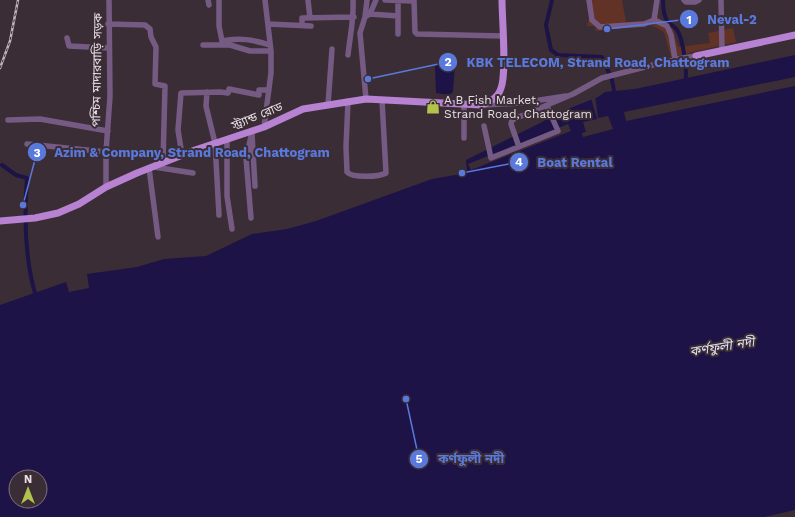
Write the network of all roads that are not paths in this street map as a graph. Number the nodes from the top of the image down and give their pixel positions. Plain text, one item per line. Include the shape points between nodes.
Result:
1 (109, 0) edge
2 (219, 0) edge
3 (265, 0) edge
4 (308, 0) edge
5 (353, 0) edge
6 (367, 0) edge
7 (376, 0) edge
8 (385, 0) edge
9 (414, 0) edge
10 (499, 0) edge
11 (502, 0) edge
12 (589, 0) edge
13 (657, 0) edge
14 (684, 0) edge
15 (699, 0) edge
16 (721, 0) edge
17 (398, 1) edge
18 (367, 15) junction
19 (398, 16) junction
20 (354, 17) junction
21 (310, 18) junction
22 (654, 20) junction
23 (108, 24) junction
24 (268, 24) junction
25 (302, 25) junction
26 (311, 26) dead end
27 (398, 34) dead end
28 (795, 35) edge
29 (501, 36) junction
30 (67, 38) dead end
31 (222, 43) junction
32 (203, 44) dead end
33 (109, 48) junction
34 (271, 48) junction
35 (332, 49) dead end
36 (722, 50) junction
37 (348, 55) dead end
38 (696, 56) joint
39 (676, 59) junction
40 (270, 90) junction
41 (207, 92) junction
42 (573, 94) junction
43 (366, 99) junction
44 (382, 100) junction
45 (348, 101) junction
46 (464, 104) junction
47 (328, 105) junction
48 (481, 105) junction
49 (548, 109) junction
50 (8, 120) dead end
51 (484, 126) dead end
52 (264, 127) junction
53 (108, 131) junction
54 (252, 132) junction
55 (464, 138) dead end
56 (226, 140) junction
57 (215, 143) junction
58 (27, 144) dead end
59 (519, 147) junction
60 (106, 152) junction
61 (182, 155) junction
62 (163, 162) junction
63 (151, 167) junction
64 (193, 173) dead end
65 (255, 186) dead end
66 (106, 187) junction
67 (218, 215) dead end
68 (251, 218) dead end
69 (0, 221) edge
70 (232, 229) dead end
71 (158, 237) dead end

1 - 23 street, পশ্চিম মাদারবাড়ি সড়ক
2 - 31 street
3 - 24 street
4 - 21 street
5 - 20 street
6 - 18 street
7 - 18 street
8 - 17 street
9 - 17 street
9 - 29 street via 415,32 418,34
10 - 29 main road
11 - 29 main road
12 - 22 street via 592,20 600,27 644,24
13 - 22 street
14 - 15 street via 691,3
16 - 36 street
17 - 19 street
18 - 19 street
18 - 43 street via 360,33
19 - 27 street
20 - 21 street
20 - 37 street
21 - 25 street via 301,18
22 - 39 street via 667,26
23 - 33 street, পশ্চিম মাদারবাড়ি সড়ক
23 - 62 street via 145,25 150,29 156,47 155,84 165,86
24 - 25 street
24 - 34 street
25 - 26 street
28 - 36 main road
29 - 48 main road via 504,76 502,85 491,102
30 - 33 street via 69,46
31 - 32 street
31 - 34 street via 250,51
31 - 34 street via 242,39
33 - 53 street, পশ্চিম মাদারবাড়ি সড়ক
34 - 40 street
35 - 47 street
36 - 38 main road
38 - 39 street
39 - 42 street via 602,78
40 - 41 street via 259,90 259,95 229,89 228,93
40 - 52 street
41 - 57 street via 207,111
41 - 61 street via 181,94 178,130
42 - 48 street via 521,103
42 - 49 street
43 - 44 main road, স্ট্র্যান্ড রোড
43 - 45 main road, স্ট্র্যান্ড রোড
44 - 45 street via 386,170 383,175 371,176 351,176 347,172
44 - 46 main road, স্ট্র্যান্ড রোড
45 - 47 main road, স্ট্র্যান্ড রোড
46 - 48 main road, স্ট্র্যান্ড রোড
46 - 55 street
47 - 52 main road, স্ট্র্যান্ড রোড via 303,109
49 - 59 street via 512,120
49 - 59 street via 558,131
50 - 53 street via 40,119
51 - 59 street via 491,158
52 - 54 main road, স্ট্র্যান্ড রোড
53 - 60 street, পশ্চিম মাদারবাড়ি সড়ক
54 - 56 main road, স্ট্র্যান্ড রোড
54 - 65 street
54 - 68 street via 246,158
56 - 57 main road, স্ট্র্যান্ড রোড
56 - 70 street via 227,196
57 - 61 main road, স্ট্র্যান্ড রোড
57 - 67 street
58 - 60 street
60 - 66 street, পশ্চিম মাদারবাড়ি সড়ক
61 - 62 main road, স্ট্র্যান্ড রোড
62 - 63 main road, স্ট্র্যান্ড রোড
63 - 64 street
63 - 66 main road, স্ট্র্যান্ড রোড
63 - 71 street
66 - 69 main road, স্ট্র্যান্ড রোড via 79,204 58,213

